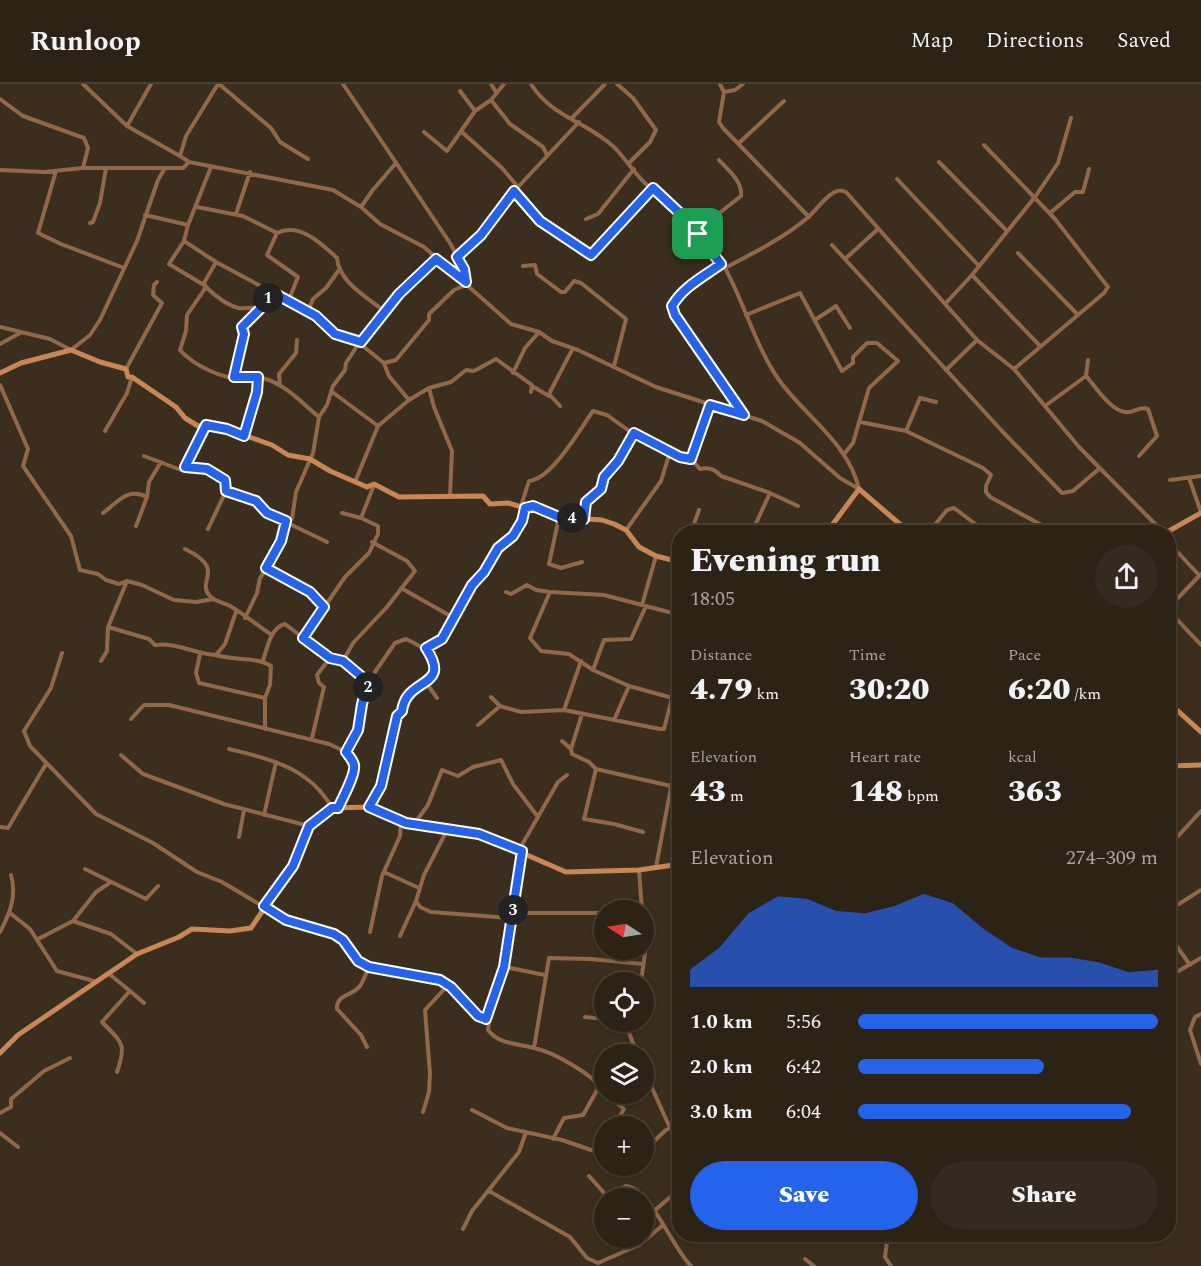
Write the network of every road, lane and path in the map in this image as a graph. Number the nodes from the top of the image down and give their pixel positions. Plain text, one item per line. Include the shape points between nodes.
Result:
1 (83, 84) edge
2 (151, 84) edge
3 (218, 84) edge
4 (343, 84) edge
5 (491, 84) edge
6 (504, 84) edge
7 (531, 84) edge
8 (594, 84) edge
9 (605, 84) edge
10 (617, 84) edge
11 (720, 84) edge
12 (743, 84) edge
13 (599, 90) junction
14 (460, 91) dead end
15 (496, 92) junction
16 (724, 92) junction
17 (0, 99) edge
18 (491, 100) junction
19 (784, 101) dead end
20 (475, 111) junction
21 (1071, 118) dead end
22 (571, 119) junction
23 (579, 122) junction
24 (127, 126) junction
25 (424, 132) dead end
26 (462, 132) junction
27 (738, 144) junction
28 (984, 145) dead end
29 (547, 155) junction
30 (180, 156) junction
31 (308, 159) dead end
32 (719, 160) dead end
33 (189, 162) junction
34 (396, 162) junction
35 (939, 162) dead end
36 (629, 163) junction
37 (211, 167) junction
38 (83, 168) junction
39 (106, 168) junction
40 (166, 168) junction
41 (634, 169) junction
42 (1089, 169) dead end
43 (0, 170) edge
44 (56, 171) junction
45 (250, 172) junction
46 (897, 179) dead end
47 (653, 188) junction
48 (516, 189) junction
49 (1035, 197) junction
50 (197, 207) junction
51 (362, 207) junction
52 (1050, 213) junction
53 (236, 214) junction
54 (145, 215) junction
55 (809, 217) junction
56 (586, 219) dead end
57 (90, 223) dead end
58 (188, 225) junction
59 (878, 229) junction
60 (1006, 231) junction
61 (277, 233) junction
62 (698, 234) junction
63 (184, 241) junction
64 (832, 245) dead end
65 (1018, 253) dead end
66 (457, 257) junction
67 (436, 259) junction
68 (845, 259) junction
69 (216, 262) junction
70 (721, 264) junction
71 (523, 266) dead end
72 (979, 266) junction
73 (124, 268) junction
74 (725, 268) junction
75 (339, 270) junction
76 (972, 275) junction
77 (157, 282) dead end
78 (467, 284) junction
79 (205, 286) junction
80 (272, 292) junction
81 (288, 302) junction
82 (945, 304) junction
83 (259, 309) junction
84 (308, 312) junction
85 (385, 312) junction
86 (1077, 314) junction
87 (746, 315) junction
88 (815, 320) junction
89 (0, 327) edge
90 (850, 328) dead end
91 (539, 332) junction
92 (20, 333) junction
93 (297, 340) dead end
94 (977, 340) junction
95 (358, 342) junction
96 (0, 344) edge
97 (1040, 346) junction
98 (573, 348) junction
99 (71, 350) junction
100 (1088, 360) dead end
101 (384, 363) junction
102 (614, 366) junction
103 (126, 369) junction
104 (1014, 369) junction
105 (946, 370) junction
106 (513, 373) junction
107 (0, 374) edge
108 (1086, 376) junction
109 (132, 377) junction
110 (234, 377) junction
111 (258, 377) junction
112 (0, 385) edge
113 (280, 385) junction
114 (532, 385) junction
115 (429, 388) junction
116 (331, 391) junction
117 (531, 392) dead end
118 (549, 396) junction
119 (409, 400) junction
120 (936, 402) dead end
121 (710, 405) junction
122 (560, 406) dead end
123 (1045, 406) junction
124 (744, 415) junction
125 (319, 417) junction
126 (860, 422) junction
127 (206, 425) junction
128 (378, 426) junction
129 (105, 431) dead end
130 (906, 431) junction
131 (634, 433) junction
132 (244, 436) junction
133 (670, 452) junction
134 (844, 454) junction
135 (144, 456) dead end
136 (1139, 456) dead end
137 (310, 459) junction
138 (691, 459) junction
139 (161, 462) junction
140 (185, 467) junction
141 (1100, 468) junction
142 (1201, 476) edge
143 (1189, 478) junction
144 (1170, 480) dead end
145 (355, 483) junction
146 (374, 484) junction
147 (859, 489) junction
148 (226, 491) junction
149 (770, 493) junction
150 (147, 497) junction
151 (450, 497) junction
152 (798, 506) dead end
153 (523, 507) junction
154 (699, 510) dead end
155 (103, 513) dead end
156 (342, 513) dead end
157 (1201, 513) edge
158 (559, 517) junction
159 (362, 518) junction
160 (584, 519) junction
161 (286, 521) junction
162 (694, 525) edge
163 (755, 525) edge
164 (832, 525) edge
165 (901, 525) edge
166 (935, 525) edge
167 (977, 525) edge
168 (1042, 525) edge
169 (1155, 525) edge
170 (136, 526) dead end
171 (208, 529) dead end
172 (1176, 529) edge
173 (626, 530) junction
174 (327, 542) dead end
175 (372, 542) junction
176 (1176, 546) edge
177 (184, 549) dead end
178 (656, 556) junction
179 (672, 559) edge
180 (582, 562) dead end
181 (266, 568) junction
182 (1200, 575) edge
183 (128, 581) junction
184 (402, 588) junction
185 (506, 592) dead end
186 (550, 592) junction
187 (214, 599) junction
188 (1176, 600) edge
189 (644, 605) junction
190 (324, 607) junction
191 (236, 612) junction
192 (672, 613) edge
193 (245, 618) junction
194 (454, 618) junction
195 (1176, 618) edge
196 (108, 627) junction
197 (272, 635) junction
198 (303, 638) junction
199 (1201, 645) edge
200 (426, 648) junction
201 (62, 653) dead end
202 (200, 654) junction
203 (216, 655) junction
204 (330, 658) junction
205 (101, 660) dead end
206 (263, 661) junction
207 (343, 661) junction
208 (581, 661) junction
209 (593, 670) junction
210 (425, 681) junction
211 (368, 682) junction
212 (629, 686) junction
213 (491, 697) dead end
214 (265, 698) junction
215 (437, 698) dead end
216 (672, 698) joint
217 (500, 706) junction
218 (671, 708) joint
219 (1176, 709) edge
220 (564, 710) junction
221 (582, 714) junction
222 (132, 719) dead end
223 (614, 720) junction
224 (478, 725) dead end
225 (265, 729) junction
226 (1201, 732) edge
227 (312, 738) junction
228 (562, 741) dead end
229 (229, 748) dead end
230 (571, 749) junction
231 (346, 752) junction
232 (121, 755) dead end
233 (276, 762) junction
234 (46, 764) junction
235 (1201, 765) edge
236 (1176, 767) edge
237 (596, 769) junction
238 (567, 776) dead end
239 (672, 777) edge
240 (670, 786) junction
241 (369, 807) junction
242 (335, 808) junction
243 (244, 810) junction
244 (1201, 811) edge
245 (264, 815) junction
246 (538, 817) junction
247 (402, 821) junction
248 (414, 824) junction
249 (309, 826) junction
250 (0, 827) edge
251 (445, 828) junction
252 (644, 832) dead end
253 (239, 837) dead end
254 (1176, 838) edge
255 (521, 850) junction
256 (672, 865) edge
257 (656, 867) junction
258 (85, 869) dead end
259 (639, 870) junction
260 (384, 872) junction
261 (11, 874) dead end
262 (111, 882) junction
263 (158, 886) dead end
264 (419, 888) junction
265 (1201, 890) edge
266 (641, 900) edge
267 (416, 902) junction
268 (264, 906) junction
269 (1176, 906) edge
270 (10, 913) junction
271 (594, 913) edge
272 (512, 916) junction
273 (73, 921) junction
274 (0, 932) edge
275 (370, 932) dead end
276 (400, 936) dead end
277 (38, 939) junction
278 (1176, 945) edge
279 (136, 954) junction
280 (643, 960) edge
281 (1201, 960) edge
282 (643, 964) junction
283 (1190, 965) junction
284 (369, 967) junction
285 (504, 967) junction
286 (107, 972) junction
287 (642, 972) edge
288 (1176, 973) edge
289 (545, 975) junction
290 (94, 981) junction
291 (448, 985) junction
292 (130, 991) junction
293 (144, 1003) dead end
294 (1201, 1014) edge
295 (585, 1017) dead end
296 (594, 1018) edge
297 (486, 1019) junction
298 (367, 1047) dead end
299 (534, 1048) junction
300 (0, 1053) edge
301 (70, 1058) dead end
302 (1201, 1064) edge
303 (117, 1072) dead end
304 (594, 1081) edge
305 (654, 1093) edge
306 (594, 1096) edge
307 (618, 1104) edge
308 (472, 1110) dead end
309 (423, 1112) dead end
310 (0, 1113) edge
311 (620, 1116) edge
312 (672, 1127) edge
313 (669, 1128) junction
314 (0, 1132) edge
315 (526, 1132) junction
316 (554, 1139) junction
317 (654, 1141) edge
318 (18, 1147) dead end
319 (594, 1151) edge
320 (589, 1176) dead end
321 (489, 1191) junction
322 (672, 1196) edge
323 (655, 1210) junction
324 (663, 1225) junction
325 (463, 1229) dead end
326 (672, 1238) edge
327 (674, 1242) edge
328 (887, 1242) edge
329 (805, 1259) dead end
330 (689, 1264) edge
331 (683, 1266) edge
332 (814, 1266) edge
333 (891, 1266) edge

1 - 24 street
2 - 24 street
3 - 30 street via 186,136
3 - 31 street via 272,128 280,142
4 - 34 street
5 - 15 street
6 - 15 street
7 - 22 street via 539,97
8 - 13 street
9 - 13 street
10 - 36 street via 657,130
11 - 16 street
12 - 16 street
13 - 22 street
14 - 20 street
15 - 18 street
16 - 27 street via 719,122
17 - 38 street via 23,116 84,138 88,148
18 - 20 street
18 - 29 street via 510,124 543,147
19 - 27 street
20 - 26 street
21 - 49 street via 1058,163
22 - 23 street
23 - 29 street
23 - 36 street
24 - 30 street
25 - 26 street via 447,151
26 - 48 street via 502,168
27 - 55 street
28 - 49 street
29 - 48 street
30 - 33 street
32 - 62 street via 742,192
33 - 37 street
33 - 40 street via 183,168
34 - 51 street
34 - 66 street
35 - 60 street
36 - 41 street
37 - 45 street
37 - 50 street
38 - 39 street
38 - 44 street
39 - 40 street
39 - 57 street via 100,203
40 - 54 street
41 - 47 street
41 - 56 street via 598,214
42 - 52 street via 1083,192 1075,192
43 - 44 street
44 - 73 street via 38,233
45 - 51 street via 333,190
45 - 53 street
46 - 72 street
47 - 48 street via 591,255 540,221
47 - 62 street
48 - 66 street via 481,235
49 - 52 street
49 - 60 street
50 - 53 street
50 - 58 street
51 - 67 street via 380,224 424,247
52 - 86 street via 1108,283 1108,290
53 - 61 street
54 - 58 street
54 - 73 street
55 - 59 street via 840,190 852,196
55 - 74 street
58 - 63 street
59 - 68 street
59 - 82 street
60 - 72 street
61 - 75 street via 285,230 313,236 337,258
61 - 81 street via 267,255 298,277
62 - 70 street
63 - 69 street
63 - 79 street via 169,264
64 - 68 street
65 - 86 street
66 - 78 street
67 - 78 street
67 - 85 street
68 - 105 street
69 - 79 street
69 - 80 street
70 - 74 street
70 - 124 street via 689,285 672,306
71 - 102 street via 535,265 537,274 561,292 574,280 581,283 626,319
72 - 76 street
73 - 99 street via 100,320
74 - 87 street
75 - 84 street
75 - 85 street
76 - 82 street
76 - 97 street
77 - 103 street via 153,295 162,303
78 - 91 street via 511,324
78 - 101 street via 454,290 429,314 429,320 396,360
79 - 83 street via 214,296 240,308
79 - 110 street via 187,315 180,348 198,365
80 - 81 street
80 - 83 street
81 - 84 street
82 - 94 street
83 - 110 street via 242,327 244,334
84 - 95 street via 335,334
85 - 95 street
86 - 97 street
87 - 88 street via 801,293
87 - 134 street via 778,379
88 - 90 street via 836,306
88 - 126 street via 842,370 853,363 853,357 867,343 877,343 898,361 869,388
89 - 92 street
91 - 98 street
91 - 106 street via 525,348
92 - 96 street
92 - 99 street via 50,339
93 - 113 street via 296,353 279,374
94 - 104 street
94 - 105 street
95 - 101 street
95 - 116 street
97 - 104 street
98 - 102 street
98 - 118 street
99 - 103 street
99 - 107 street via 21,363
100 - 108 street
101 - 119 street via 389,376
102 - 121 street via 656,387
103 - 109 street via 128,377
104 - 123 street
105 - 141 street via 1062,494 1073,491
106 - 114 street
106 - 115 street via 496,360
108 - 123 street
108 - 136 street via 1118,410 1148,409 1157,436
109 - 127 street via 176,407 185,418 198,426
109 - 129 street
110 - 111 street
111 - 113 street
111 - 132 street
112 - 183 street via 28,449 23,466 71,536 80,570 119,584
113 - 125 street
114 - 117 street
114 - 118 street
115 - 119 street
115 - 151 street via 452,451
116 - 125 street
116 - 128 street
118 - 122 street
119 - 128 street
120 - 130 street via 920,398
121 - 124 street
121 - 138 street
123 - 141 street
124 - 147 street via 800,443 840,478
125 - 137 street
126 - 130 street
126 - 134 street via 853,443
127 - 132 street
127 - 140 street
128 - 145 street
130 - 168 street via 983,468 991,476 986,486 990,496
131 - 133 street
131 - 153 street via 607,415 593,411 569,447 539,479 529,481
131 - 160 street via 604,477 601,489 586,502
132 - 137 street via 288,455
133 - 138 street
133 - 173 street via 661,481
134 - 147 street
135 - 139 street
137 - 145 street
137 - 161 street via 296,492 292,519
138 - 149 street via 700,469 716,471
139 - 140 street via 181,470
139 - 150 street via 149,482
140 - 148 street via 207,469 225,480
141 - 169 street
142 - 143 street
143 - 144 street
143 - 157 street
145 - 146 street via 368,487
146 - 151 street via 399,497
146 - 159 street
147 - 164 street
147 - 165 street
148 - 161 street via 256,501 267,513
148 - 171 street
149 - 152 street
149 - 163 street
150 - 155 street via 131,493
150 - 170 street
151 - 153 street via 483,496 490,504
153 - 158 street via 533,506
153 - 194 street via 522,521 513,536 498,548
154 - 162 street
156 - 159 street
157 - 172 street
158 - 160 street
158 - 180 street via 549,564 561,568
159 - 175 street via 378,526
160 - 173 street
161 - 174 street
161 - 181 street via 281,541
166 - 167 street via 947,510 954,508
173 - 178 street via 639,547
175 - 184 street via 413,567 413,575
175 - 190 street via 369,553 345,577
176 - 182 street
177 - 187 street via 207,564 206,591
178 - 179 street
178 - 189 street
181 - 190 street via 310,592
181 - 193 street
182 - 188 street
183 - 187 street via 174,600
183 - 196 street
184 - 194 street
184 - 207 street via 353,643
185 - 186 street via 511,594 527,585
186 - 189 street via 604,595
186 - 208 street via 530,638 541,651 569,654
187 - 191 street
189 - 192 street
189 - 209 street via 631,639 604,640
190 - 198 street
191 - 193 street
191 - 203 street via 225,644
193 - 197 street
194 - 200 street via 442,639
195 - 199 street
196 - 202 street via 149,639 155,645
196 - 205 street via 106,651
197 - 198 street via 285,624
197 - 206 street
198 - 204 street
200 - 210 street via 436,663 433,677
200 - 211 street via 400,639
201 - 234 street via 51,688 24,731 30,746
202 - 203 street
202 - 214 street via 196,673 199,683
203 - 206 street
204 - 207 street
204 - 227 street via 317,675 324,687
206 - 214 street via 271,666
207 - 211 street
208 - 209 street
208 - 220 street
209 - 212 street
210 - 215 street
210 - 241 street via 403,702 381,786
211 - 231 street via 358,730
212 - 216 street
212 - 223 street
213 - 217 street
214 - 225 street
216 - 218 street
217 - 220 street via 521,712
217 - 224 street
218 - 223 street via 664,729
219 - 226 street
220 - 221 street
221 - 223 street
221 - 230 street
222 - 225 street via 144,705 170,705
225 - 227 street
227 - 231 street
228 - 230 street
229 - 233 street
230 - 237 street via 572,754
231 - 242 street via 354,770
232 - 243 street via 143,774
233 - 242 street via 302,774
233 - 245 street
234 - 250 street via 8,828
234 - 268 street via 96,814
235 - 236 street
237 - 240 street
237 - 252 street via 584,819
238 - 246 street via 558,782
239 - 240 street
240 - 257 street
241 - 242 street
241 - 247 street
242 - 249 street
243 - 245 street
243 - 253 street
244 - 254 street
245 - 249 street
246 - 248 street via 513,784 501,760 473,767 458,776 442,770 428,805
246 - 255 street
247 - 248 street
247 - 260 street via 400,836
248 - 251 street
249 - 268 street via 293,866
251 - 255 street via 479,834
251 - 264 street
255 - 259 street via 566,872
255 - 272 street
256 - 257 street
257 - 259 street
258 - 262 street
259 - 266 street
260 - 264 street
260 - 275 street
261 - 270 street via 14,892
262 - 263 street via 146,899
262 - 273 street via 96,892
264 - 267 street
265 - 269 street
267 - 272 street via 431,912
267 - 276 street
268 - 279 street via 250,928 192,929
268 - 284 street via 286,920 334,934 358,961
270 - 274 street
270 - 277 street
271 - 272 street
272 - 285 street
273 - 277 street
273 - 279 street via 111,934
277 - 290 street via 57,971
278 - 283 street
279 - 286 street
280 - 282 street
281 - 283 street
282 - 287 street
282 - 289 street via 552,957
283 - 288 street
284 - 291 street via 440,980
284 - 298 street via 360,986 337,1004
285 - 289 street
285 - 297 street
286 - 290 street
286 - 292 street
289 - 299 street
290 - 300 street via 18,1035
291 - 297 street via 478,1016
291 - 309 street via 425,1010 430,1074
292 - 293 street
292 - 303 street via 102,1022 121,1043 123,1054
294 - 302 street via 1195,1017 1190,1030
295 - 296 street
297 - 299 street via 490,1033 514,1045
299 - 304 street via 564,1061
301 - 310 street via 44,1071 11,1099 11,1107
305 - 313 street
306 - 316 street via 583,1115 564,1118
307 - 311 street via 624,1109
308 - 315 street via 507,1128
312 - 313 street
313 - 317 street
314 - 318 street
315 - 316 street
315 - 321 street via 519,1152
316 - 319 street
320 - 323 street via 605,1194 630,1186
321 - 324 street via 570,1237 587,1258 598,1263 639,1245
321 - 325 street via 471,1211
322 - 323 street
323 - 324 street
324 - 326 street
327 - 330 street
328 - 333 street via 885,1257
329 - 332 street
330 - 331 street

